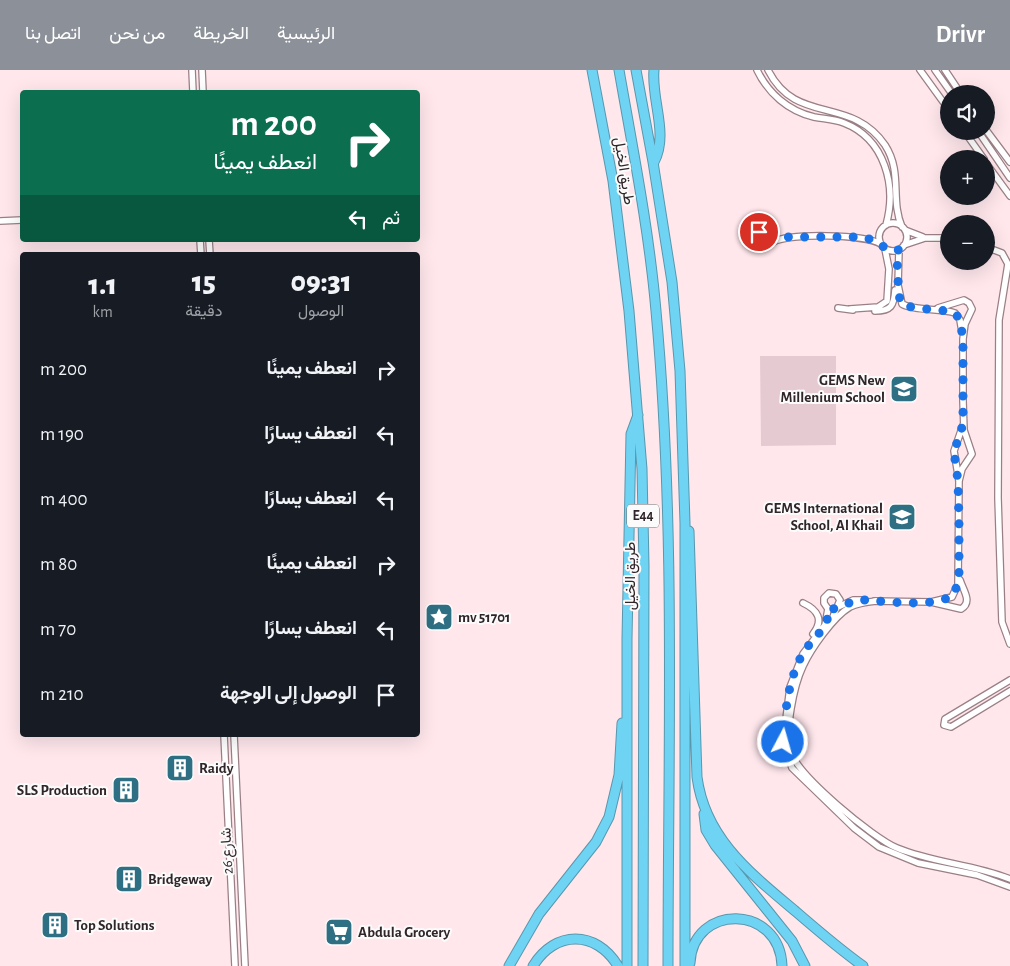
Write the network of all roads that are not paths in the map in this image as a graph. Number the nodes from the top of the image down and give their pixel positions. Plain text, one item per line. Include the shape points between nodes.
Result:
1 (192, 70) edge
2 (202, 70) edge
3 (592, 70) edge
4 (619, 70) edge
5 (636, 70) edge
6 (654, 70) edge
7 (757, 70) edge
8 (920, 70) edge
9 (935, 70) edge
10 (945, 70) edge
11 (768, 71) edge
12 (946, 85) edge
13 (955, 85) edge
14 (193, 90) edge
15 (203, 90) edge
16 (940, 98) edge
17 (984, 140) edge
18 (993, 140) edge
19 (654, 162) junction
20 (1010, 162) edge
21 (995, 175) edge
22 (1010, 178) edge
23 (1010, 196) edge
24 (20, 220) edge
25 (0, 221) edge
26 (884, 228) junction
27 (903, 228) junction
28 (772, 231) junction
29 (786, 237) junction
30 (864, 237) junction
31 (925, 238) junction
32 (940, 238) edge
33 (773, 242) junction
34 (904, 245) junction
35 (883, 247) junction
36 (899, 250) junction
37 (995, 250) edge
38 (898, 285) junction
39 (838, 308) dead end
40 (938, 308) junction
41 (850, 309) junction
42 (963, 339) junction
43 (638, 415) junction
44 (963, 424) junction
45 (958, 481) junction
46 (685, 523) junction
47 (959, 574) junction
48 (876, 601) junction
49 (931, 602) junction
50 (803, 603) dead end
51 (834, 608) junction
52 (826, 632) junction
53 (1010, 644) edge
54 (1010, 680) edge
55 (792, 682) junction
56 (628, 689) junction
57 (1010, 690) edge
58 (224, 737) edge
59 (234, 737) edge
60 (705, 811) junction
61 (1010, 879) edge
62 (1010, 885) edge
63 (235, 966) edge
64 (245, 966) edge
65 (509, 966) edge
66 (534, 966) edge
67 (618, 966) edge
68 (627, 966) edge
69 (643, 966) edge
70 (668, 966) edge
71 (685, 966) edge
72 (690, 966) edge
73 (782, 966) edge
74 (805, 966) edge
75 (863, 966) edge

1 - 14 street
2 - 15 street
3 - 43 highway, طريق الخيل / E44 via 613,180
4 - 70 highway, طريق الخيل / E44 via 651,257 664,419 669,548
5 - 19 highway
6 - 19 highway via 660,139
7 - 26 street via 769,89 789,107 848,125 875,146 889,184 890,198
8 - 16 street
9 - 12 street
10 - 13 street
11 - 27 street via 781,90 795,101 848,115 876,134 895,166 897,211
17 - 22 street
18 - 20 street
19 - 46 highway via 678,341
21 - 23 street
24 - 25 street
26 - 27 street via 892,224
26 - 30 street
26 - 35 street via 879,237
27 - 31 street
27 - 34 street
28 - 29 street
28 - 33 street
28 - 33 street via 764,229 758,236 763,245
29 - 30 street
29 - 33 street
30 - 35 street
31 - 32 street
31 - 34 street
34 - 36 street
35 - 36 street
35 - 41 street via 889,269 887,301 878,307
36 - 38 street
37 - 53 street via 1002,253 1008,264 999,320 998,514 1002,622
38 - 40 street via 899,300 904,306
38 - 41 street via 890,309
39 - 41 street
40 - 42 street via 957,315
40 - 42 street via 960,300 969,303 972,309
42 - 44 street
43 - 56 highway via 631,434
43 - 69 highway, طريق الخيل / E44 via 644,565
44 - 45 street via 954,452
44 - 45 street via 972,454
45 - 47 street
46 - 60 highway via 691,541 697,777
46 - 71 highway
47 - 49 street via 954,595
47 - 49 street via 967,598 966,606 959,610
48 - 49 street
48 - 51 street via 857,600
48 - 52 street via 848,608
50 - 55 street via 816,611 819,622 794,663
51 - 52 street
51 - 55 street via 803,654
52 - 61 street via 800,672 792,740 800,761 813,777 872,830 892,842 920,855 990,870
54 - 57 street via 946,718 944,725 950,726
55 - 62 street via 783,742 788,760 798,775 858,831 879,847 918,863
56 - 65 highway via 623,702 619,775 609,817 596,842 539,914
56 - 68 highway
58 - 63 street, شارع 26
59 - 64 street, شارع 26
60 - 74 highway via 705,825 715,845 792,941
60 - 75 highway via 717,835 739,863
66 - 67 highway via 554,944 573,939 583,939 600,946 608,951
72 - 73 highway via 692,949 703,931 735,918 755,922 767,931 778,945

